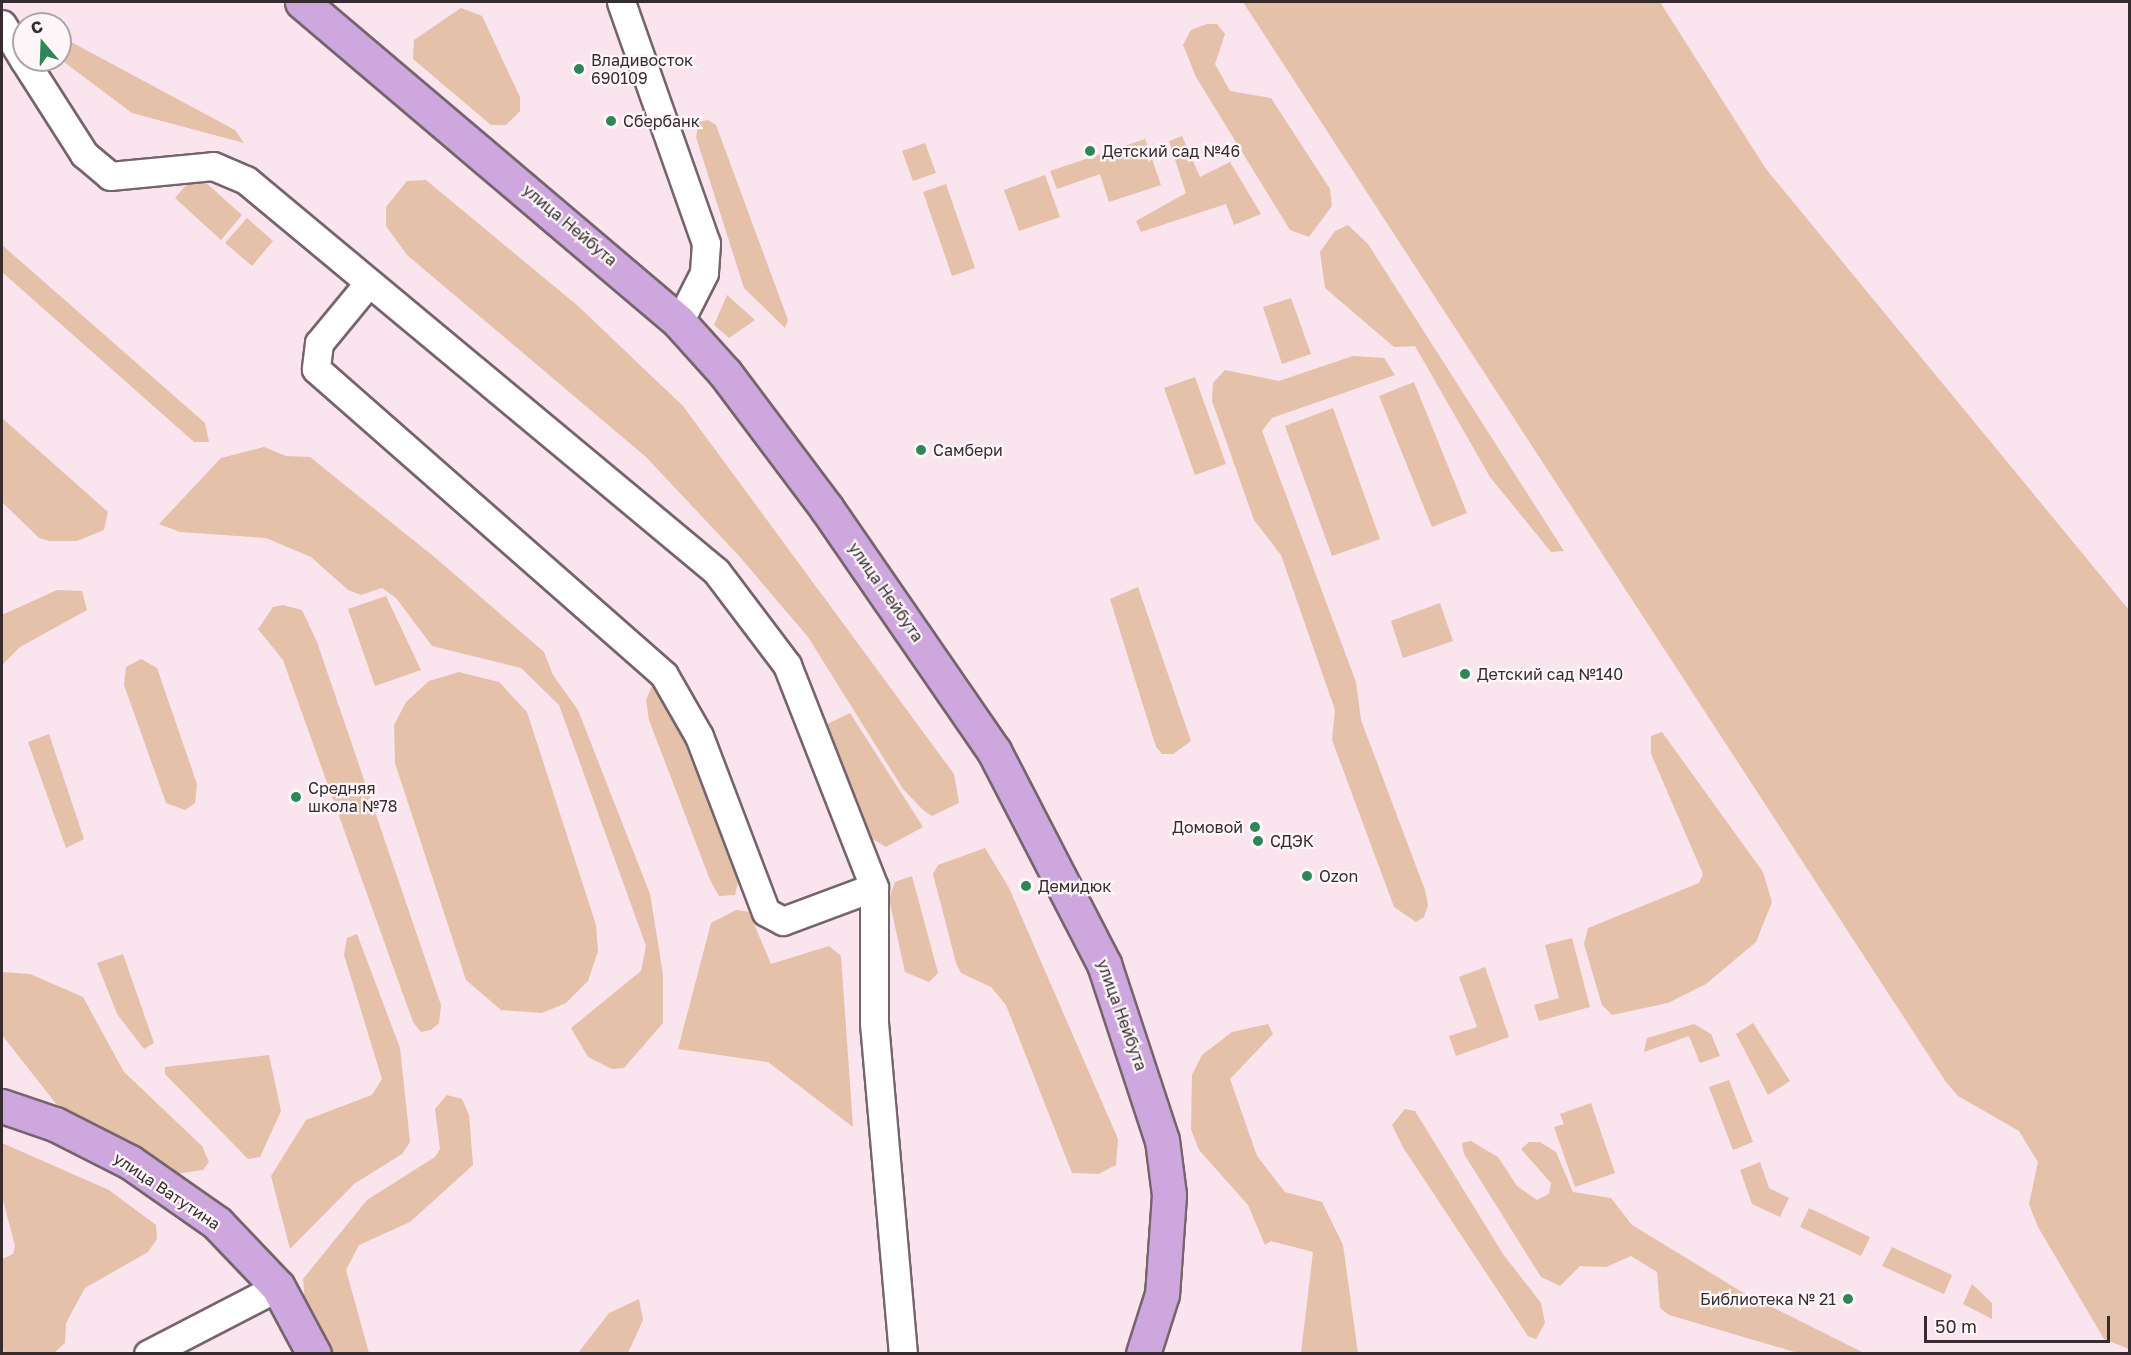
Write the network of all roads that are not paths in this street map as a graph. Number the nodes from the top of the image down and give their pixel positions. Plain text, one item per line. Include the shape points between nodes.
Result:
1 (302, 2) edge
2 (621, 2) edge
3 (2, 24) edge
4 (12, 40) edge
5 (32, 72) edge
6 (366, 286) junction
7 (679, 322) junction
8 (874, 887) junction
9 (2, 1106) edge
10 (278, 1287) junction
11 (148, 1353) edge
12 (315, 1353) edge
13 (903, 1353) edge
14 (1143, 1353) edge

1 - 7 main road, улица Нейбута
2 - 7 street via 706,243 704,273
3 - 4 street
5 - 6 street via 84,154 110,176 225,168
6 - 8 street via 726,581 796,681
6 - 8 street via 319,343 316,369 664,675 699,736 766,912 783,921
7 - 14 main road, улица Нейбута via 761,419 961,699 1026,806 1104,964 1162,1140 1169,1195 1162,1294
8 - 13 street via 874,1014
9 - 10 main road, улица Ватутина via 55,1124 130,1162 217,1223
10 - 11 street
10 - 12 main road

